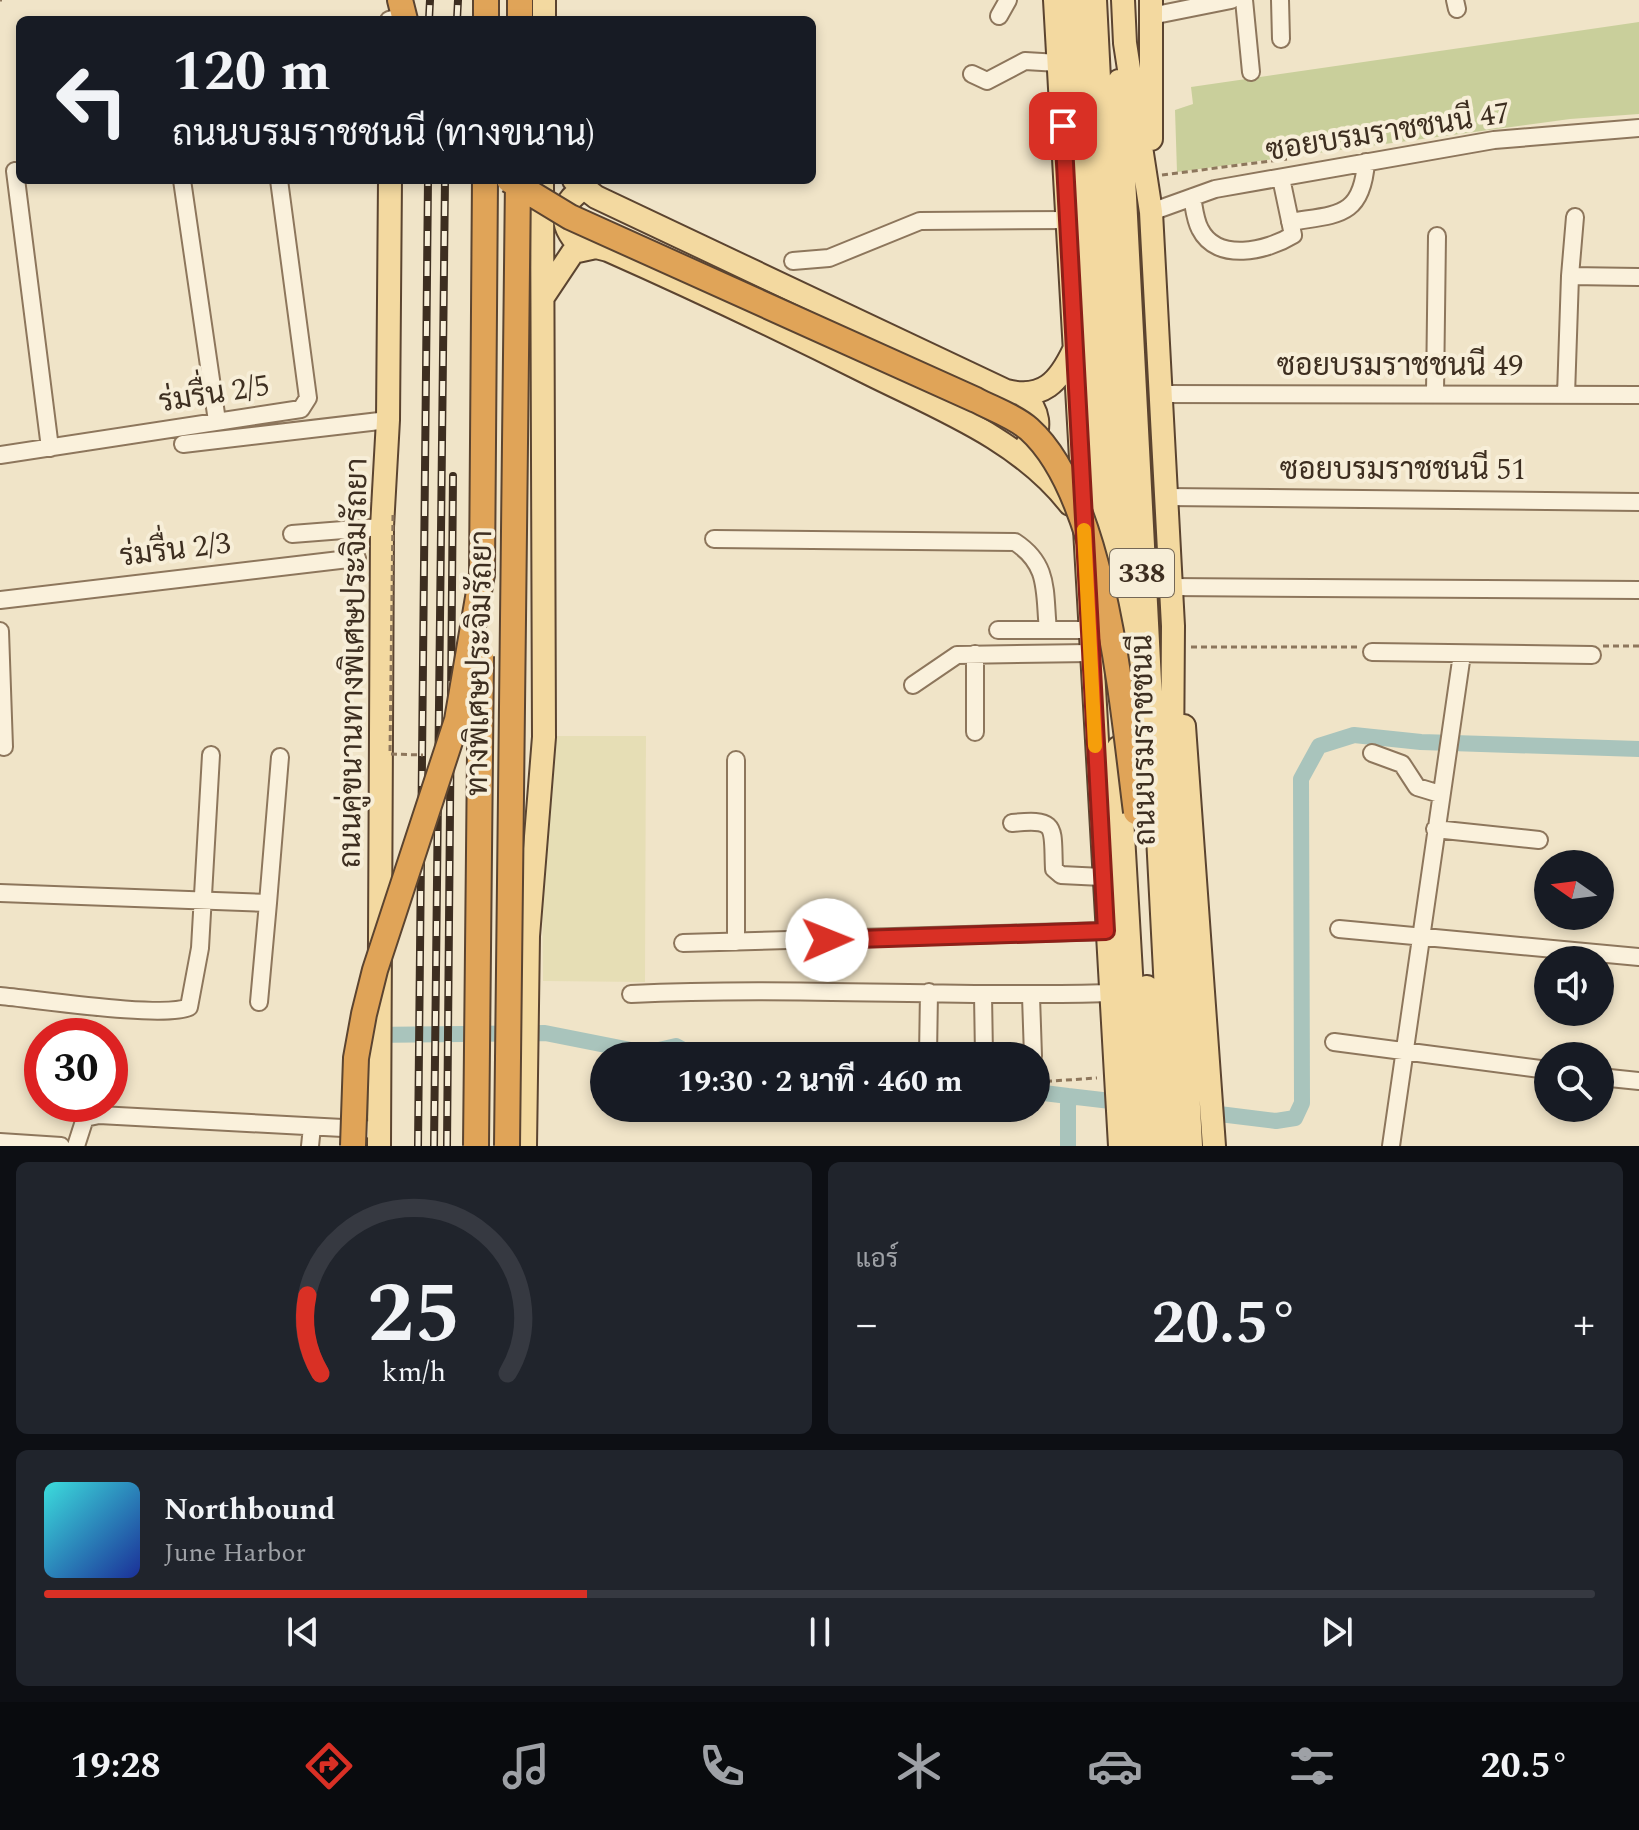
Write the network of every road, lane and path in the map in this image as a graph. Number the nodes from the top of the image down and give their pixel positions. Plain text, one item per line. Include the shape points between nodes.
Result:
1 (1008, 0) edge
2 (1055, 0) edge
3 (1076, 0) edge
4 (1095, 0) edge
5 (1115, 0) edge
6 (1123, 0) edge
7 (1231, 0) edge
8 (1244, 0) edge
9 (1280, 0) edge
10 (1151, 8) edge
11 (999, 16) dead end
12 (1281, 39) dead end
13 (1059, 63) junction
14 (1251, 72) dead end
15 (972, 74) dead end
16 (1639, 128) edge
17 (1366, 162) junction
18 (15, 171) dead end
19 (1281, 178) junction
20 (16, 179) edge
21 (17, 184) edge
22 (183, 184) edge
23 (280, 184) edge
24 (390, 184) edge
25 (485, 184) edge
26 (516, 184) edge
27 (518, 184) edge
28 (542, 184) edge
29 (579, 184) edge
30 (1192, 197) junction
31 (1151, 204) junction
32 (1575, 217) dead end
33 (1070, 220) junction
34 (1290, 222) junction
35 (1437, 236) dead end
36 (583, 248) junction
37 (793, 261) dead end
38 (1570, 276) junction
39 (1639, 277) edge
40 (541, 300) junction
41 (1074, 341) junction
42 (1096, 374) junction
43 (1435, 393) junction
44 (1161, 394) junction
45 (1023, 395) junction
46 (1566, 395) junction
47 (1639, 395) edge
48 (388, 420) junction
49 (217, 421) junction
50 (183, 444) dead end
51 (50, 448) junction
52 (1015, 450) junction
53 (0, 455) edge
54 (1166, 497) junction
55 (1639, 502) edge
56 (1083, 521) junction
57 (382, 527) junction
58 (292, 534) dead end
59 (714, 539) dead end
60 (357, 558) dead end
61 (482, 574) junction
62 (1171, 587) junction
63 (1639, 590) edge
64 (0, 600) edge
65 (1173, 626) junction
66 (998, 630) dead end
67 (1048, 630) junction
68 (1089, 630) junction
69 (0, 631) edge
70 (1372, 652) dead end
71 (1090, 653) junction
72 (975, 654) junction
73 (1592, 655) dead end
74 (1461, 660) junction
75 (913, 685) dead end
76 (975, 732) dead end
77 (4, 747) dead end
78 (1372, 753) dead end
79 (211, 755) dead end
80 (280, 757) dead end
81 (736, 760) dead end
82 (1440, 792) junction
83 (1136, 812) junction
84 (1012, 823) dead end
85 (1435, 829) junction
86 (1539, 840) dead end
87 (1102, 877) junction
88 (0, 893) edge
89 (203, 900) junction
90 (268, 903) junction
91 (1339, 929) dead end
92 (1106, 931) junction
93 (1420, 939) junction
94 (736, 942) junction
95 (683, 943) dead end
96 (1639, 957) edge
97 (929, 992) junction
98 (1110, 993) junction
99 (631, 994) dead end
100 (983, 994) junction
101 (0, 996) edge
102 (1031, 996) junction
103 (259, 1002) dead end
104 (928, 1042) edge
105 (984, 1042) edge
106 (1033, 1042) edge
107 (1334, 1042) dead end
108 (1403, 1053) junction
109 (1534, 1068) edge
110 (1127, 1077) junction
111 (1614, 1078) edge
112 (1050, 1081) edge
113 (1639, 1081) edge
114 (1128, 1109) junction
115 (312, 1127) junction
116 (379, 1138) edge
117 (0, 1142) edge
118 (61, 1146) edge
119 (76, 1146) edge
120 (310, 1146) edge
121 (353, 1146) edge
122 (476, 1146) edge
123 (507, 1146) edge
124 (525, 1146) edge
125 (1120, 1146) edge
126 (1141, 1146) edge
127 (1157, 1146) edge
128 (1174, 1146) edge
129 (1191, 1146) edge
130 (1214, 1146) edge
131 (1391, 1146) edge

1 - 11 street
2 - 13 main road, 338
3 - 42 main road, ถนนบรมราชชนนี
4 - 83 main road, 338, bridge
5 - 128 main road, 338
6 - 31 main road, ถนนบรมราชชนนี / 338
7 - 10 street
8 - 14 street
9 - 12 street
10 - 31 main road, 338
13 - 15 street via 1025,61 987,81
13 - 33 main road, 338
16 - 17 street, ซอยบรมราชชนนี 47 via 1494,140
17 - 19 street, ซอยบรมราชชนนี 47
17 - 34 street via 1364,190 1352,205 1337,214
18 - 20 street
19 - 30 street, ซอยบรมราชชนนี 47
19 - 34 street
21 - 51 street
22 - 49 street
23 - 49 street, ร่มรื่น 2/5 via 308,398 301,409
24 - 48 main road, ถนนคู่ขนานทางพิเศษประจิมรัถยา
25 - 61 highway, ทางพิเศษประจิมรัถยา
26 - 83 highway, bridge via 570,217 1028,428 1065,480 1094,554
27 - 123 highway, ทางพิเศษประจิมรัถยา, bridge
28 - 40 main road
29 - 36 main road via 566,203 564,224
29 - 45 main road via 610,204
30 - 31 street, ซอยบรมราชชนนี 47
30 - 34 street via 1200,230 1217,248 1241,251 1277,245 1293,235
31 - 44 main road, ถนนบรมราชชนนี / 338
32 - 38 street
33 - 37 street via 920,221 829,258
33 - 41 main road, 338
35 - 43 street
36 - 40 main road via 563,262
36 - 52 main road via 608,250 733,305
38 - 39 street
38 - 46 street
40 - 124 main road via 544,737 526,992
41 - 42 main road
41 - 45 main road via 1054,385
41 - 56 main road, ถนนบรมราชชนนี / 338
42 - 110 main road, ถนนบรมราชชนนี
43 - 44 street, ซอยบรมราชชนนี 49
43 - 46 street, ซอยบรมราชชนนี 49
44 - 54 main road, ถนนบรมราชชนนี / 338
45 - 52 main road via 1038,422 1034,439
46 - 47 street, ซอยบรมราชชนนี 49
48 - 50 street
48 - 57 main road, ถนนคู่ขนานทางพิเศษประจิมรัถยา
49 - 51 street, ร่มรื่น 2/5
51 - 53 street, ร่มรื่น 2/5
52 - 56 main road via 1056,486
54 - 55 street, ซอยบรมราชชนนี 51
54 - 62 main road, ถนนบรมราชชนนี / 338
56 - 68 main road, ถนนบรมราชชนนี / 338
57 - 58 street
57 - 116 main road, ถนนคู่ขนานทางพิเศษประจิมรัถยา
59 - 67 street via 1015,542 1042,570
60 - 64 street, ร่มรื่น 2/3
61 - 121 highway, bridge via 457,720 364,1014 356,1058
61 - 122 highway, ทางพิเศษประจิมรัถยา, bridge
62 - 63 street
62 - 65 main road, ถนนบรมราชชนนี / 338
65 - 129 main road, ถนนบรมราชชนนี / 338 via 1172,783
65 - 130 main road, 338
66 - 67 street
67 - 68 street
68 - 71 main road, ถนนบรมราชชนนี / 338
69 - 77 street
70 - 74 street
71 - 72 street
71 - 87 main road, 338
72 - 75 street via 957,655
72 - 76 street
73 - 74 street
74 - 82 street
78 - 82 street via 1402,764 1417,787
79 - 89 street
80 - 90 street
81 - 94 street
82 - 85 street
83 - 127 main road, 338
84 - 87 street via 1040,820 1053,828 1054,869 1061,875
85 - 86 street
85 - 93 street
87 - 92 main road, 338
88 - 89 street
89 - 90 street
89 - 101 street via 193,1000 181,1011
90 - 103 street
91 - 93 street
92 - 94 street
92 - 98 main road, 338
93 - 96 street
93 - 108 street
94 - 95 street
97 - 99 street via 732,989
97 - 100 street
97 - 104 street
98 - 102 street
98 - 110 main road, 338
100 - 102 street
100 - 105 street
102 - 106 street
107 - 108 street
108 - 109 street
108 - 131 street
110 - 112 path
110 - 114 main road, 338
111 - 113 street
114 - 125 main road, 338
114 - 126 main road, 338
115 - 116 street
115 - 119 street via 99,1115 85,1118
115 - 120 street
117 - 118 street

